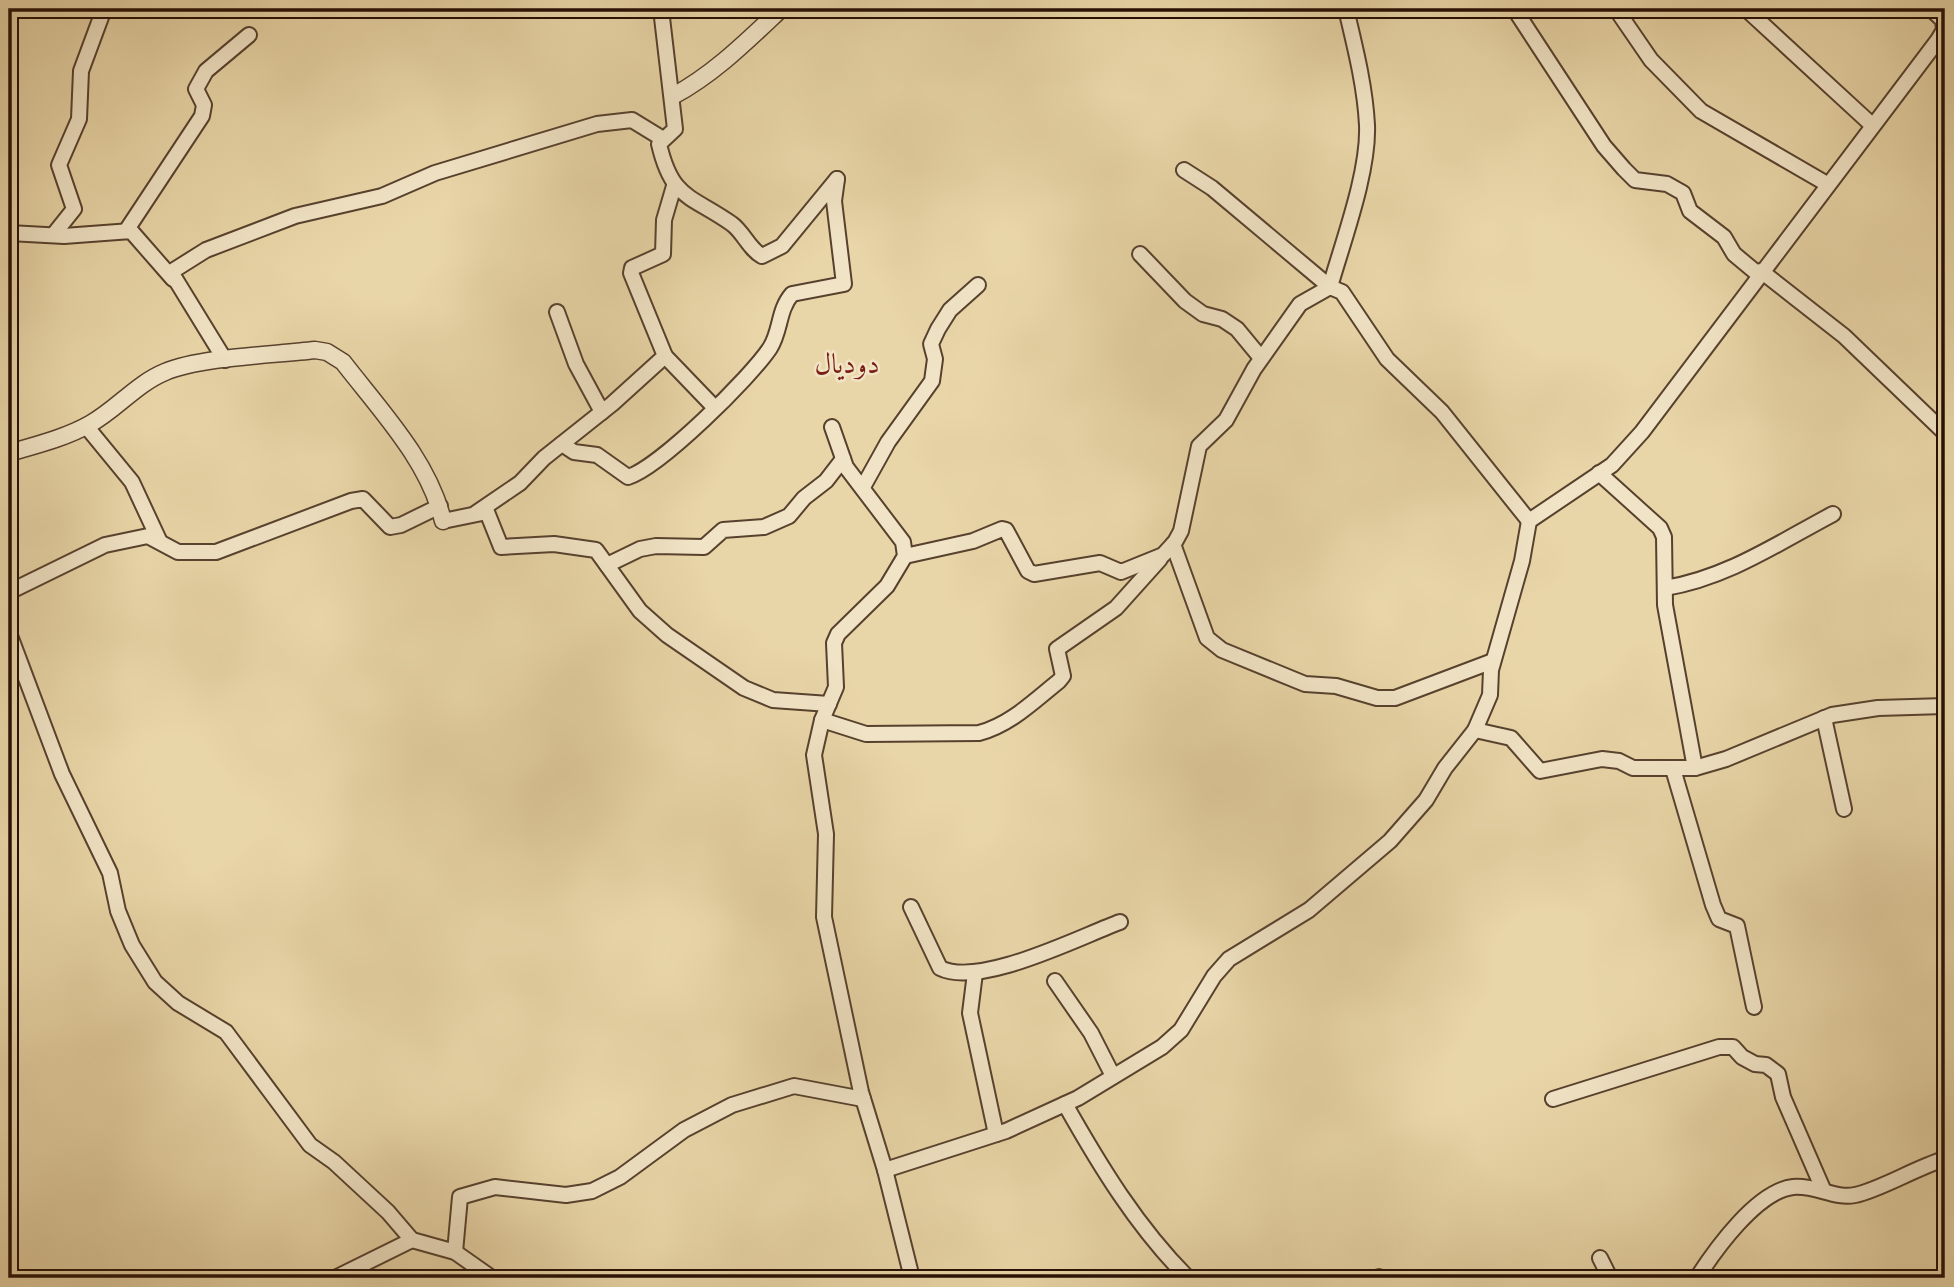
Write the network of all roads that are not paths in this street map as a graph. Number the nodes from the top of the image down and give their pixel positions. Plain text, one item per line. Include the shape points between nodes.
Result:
1 (104, 9) edge
2 (661, 9) edge
3 (781, 9) edge
4 (1346, 9) edge
5 (1616, 9) edge
6 (1746, 9) edge
7 (1517, 13) dead end
8 (1938, 14) edge
9 (249, 35) dead end
10 (673, 96) junction
11 (1872, 125) junction
12 (663, 139) junction
13 (1184, 170) dead end
14 (1827, 184) junction
15 (674, 186) junction
16 (126, 231) junction
17 (9, 233) edge
18 (54, 234) junction
19 (1140, 254) dead end
20 (1760, 272) junction
21 (173, 279) junction
22 (978, 285) dead end
23 (1330, 287) junction
24 (557, 312) dead end
25 (665, 355) junction
26 (1261, 358) junction
27 (225, 360) junction
28 (715, 408) junction
29 (602, 412) junction
30 (86, 426) junction
31 (832, 427) dead end
32 (1945, 433) edge
33 (562, 444) junction
34 (9, 453) edge
35 (843, 459) junction
36 (1599, 473) junction
37 (863, 487) junction
38 (441, 513) junction
39 (475, 513) junction
40 (1833, 514) dead end
41 (1529, 521) junction
42 (159, 540) junction
43 (1168, 550) junction
44 (905, 556) junction
45 (607, 565) junction
46 (1665, 588) junction
47 (9, 592) edge
48 (9, 633) edge
49 (1493, 661) junction
50 (829, 704) junction
51 (1945, 706) edge
52 (1824, 718) junction
53 (822, 720) junction
54 (1475, 730) junction
55 (1695, 768) junction
56 (1673, 769) junction
57 (1844, 809) dead end
58 (911, 907) dead end
59 (1120, 922) dead end
60 (975, 973) junction
61 (1055, 981) dead end
62 (1754, 1007) dead end
63 (1113, 1076) junction
64 (863, 1099) junction
65 (1553, 1099) dead end
66 (1065, 1104) junction
67 (996, 1134) junction
68 (1945, 1159) edge
69 (885, 1170) junction
70 (1822, 1189) junction
71 (412, 1240) junction
72 (456, 1252) junction
73 (1600, 1258) dead end
74 (335, 1278) edge
75 (492, 1278) edge
76 (912, 1278) edge
77 (1188, 1278) edge
78 (1610, 1278) edge
79 (1698, 1278) edge

1 - 18 street via 81,71 79,119 58,165 74,209
2 - 10 street
3 - 10 street via 693,86
4 - 23 street via 1367,127 1360,174
5 - 14 street via 1651,60 1701,111
6 - 11 street
7 - 20 street via 1624,169 1635,180 1667,184 1683,193 1690,211 1724,237 1734,254
8 - 11 street via 1944,30
9 - 16 street via 206,71 196,89 204,105 202,116
10 - 12 street via 675,129
11 - 14 street
12 - 15 street via 659,144
12 - 21 street via 632,120 597,124 435,173 383,196 271,224 206,250 171,272
13 - 23 street
14 - 20 street
15 - 25 street via 664,220 663,254 632,268 631,273
15 - 28 street via 734,225 762,256 782,246 837,179 834,201 844,284 792,294 780,315 772,345
16 - 18 street
16 - 21 street via 144,242
17 - 18 street
19 - 26 street via 1185,301 1237,329
20 - 32 street via 1844,336
20 - 36 street via 1642,432
21 - 27 street
22 - 37 street via 938,328 931,344 935,359 932,381 888,442
23 - 26 street via 1300,304
23 - 41 street via 1342,292 1387,359 1442,412
24 - 29 street via 576,364
25 - 28 street
25 - 29 street
26 - 43 street via 1226,420 1199,446 1181,531
27 - 30 street via 169,370
27 - 38 street via 315,350 343,362 422,470
28 - 33 street via 694,431 628,477 597,455 574,452
29 - 33 street
30 - 34 street
30 - 42 street via 132,482
31 - 35 street
33 - 39 street via 520,483
35 - 37 street
35 - 45 street via 826,481 780,521 723,530 704,547 640,549
36 - 41 street
36 - 46 street via 1660,528
37 - 44 street via 903,542
38 - 39 street
38 - 42 street via 390,527 363,499 205,553 178,552
39 - 45 street via 487,512 501,547 586,547 596,550
40 - 46 street via 1737,566
41 - 49 street
42 - 47 street via 148,536 105,545
43 - 44 street via 1121,572 1100,563 1034,574 1002,529 973,541
43 - 49 street via 1207,638 1222,650 1305,684 1395,698
43 - 53 street via 1116,608 1058,649 1063,676 1059,681 992,729 866,734
44 - 50 street via 887,586 838,634 834,643 836,687
45 - 50 street via 649,619 744,688 773,700
46 - 55 street
48 - 71 street via 62,774 110,873 127,934 155,982 178,1003 226,1032 310,1145 370,1195
49 - 54 street via 1490,695
50 - 53 street
51 - 52 street via 1878,708
52 - 55 street
52 - 57 street
53 - 64 street via 814,755 826,834 824,917
54 - 56 street via 1511,737 1540,771 1602,759 1633,768
54 - 63 street via 1426,800 1390,841 1309,910 1228,960 1181,1030
55 - 56 street
56 - 62 street via 1713,905 1719,919 1737,926
58 - 60 street via 940,968
59 - 60 street via 1058,949
60 - 67 street via 971,1013
61 - 63 street via 1091,1033
63 - 66 street
64 - 69 street
64 - 72 street via 794,1086 732,1105 684,1130 620,1177 592,1191 566,1195 495,1187 460,1197
65 - 70 street via 1719,1047 1733,1047 1742,1057 1777,1074
66 - 67 street
66 - 77 street via 1103,1171 1161,1251
67 - 69 street
68 - 70 street via 1858,1195 1841,1197
69 - 76 street
70 - 79 street via 1790,1187 1760,1205 1714,1249
71 - 72 street
71 - 74 street
72 - 75 street
73 - 78 street

